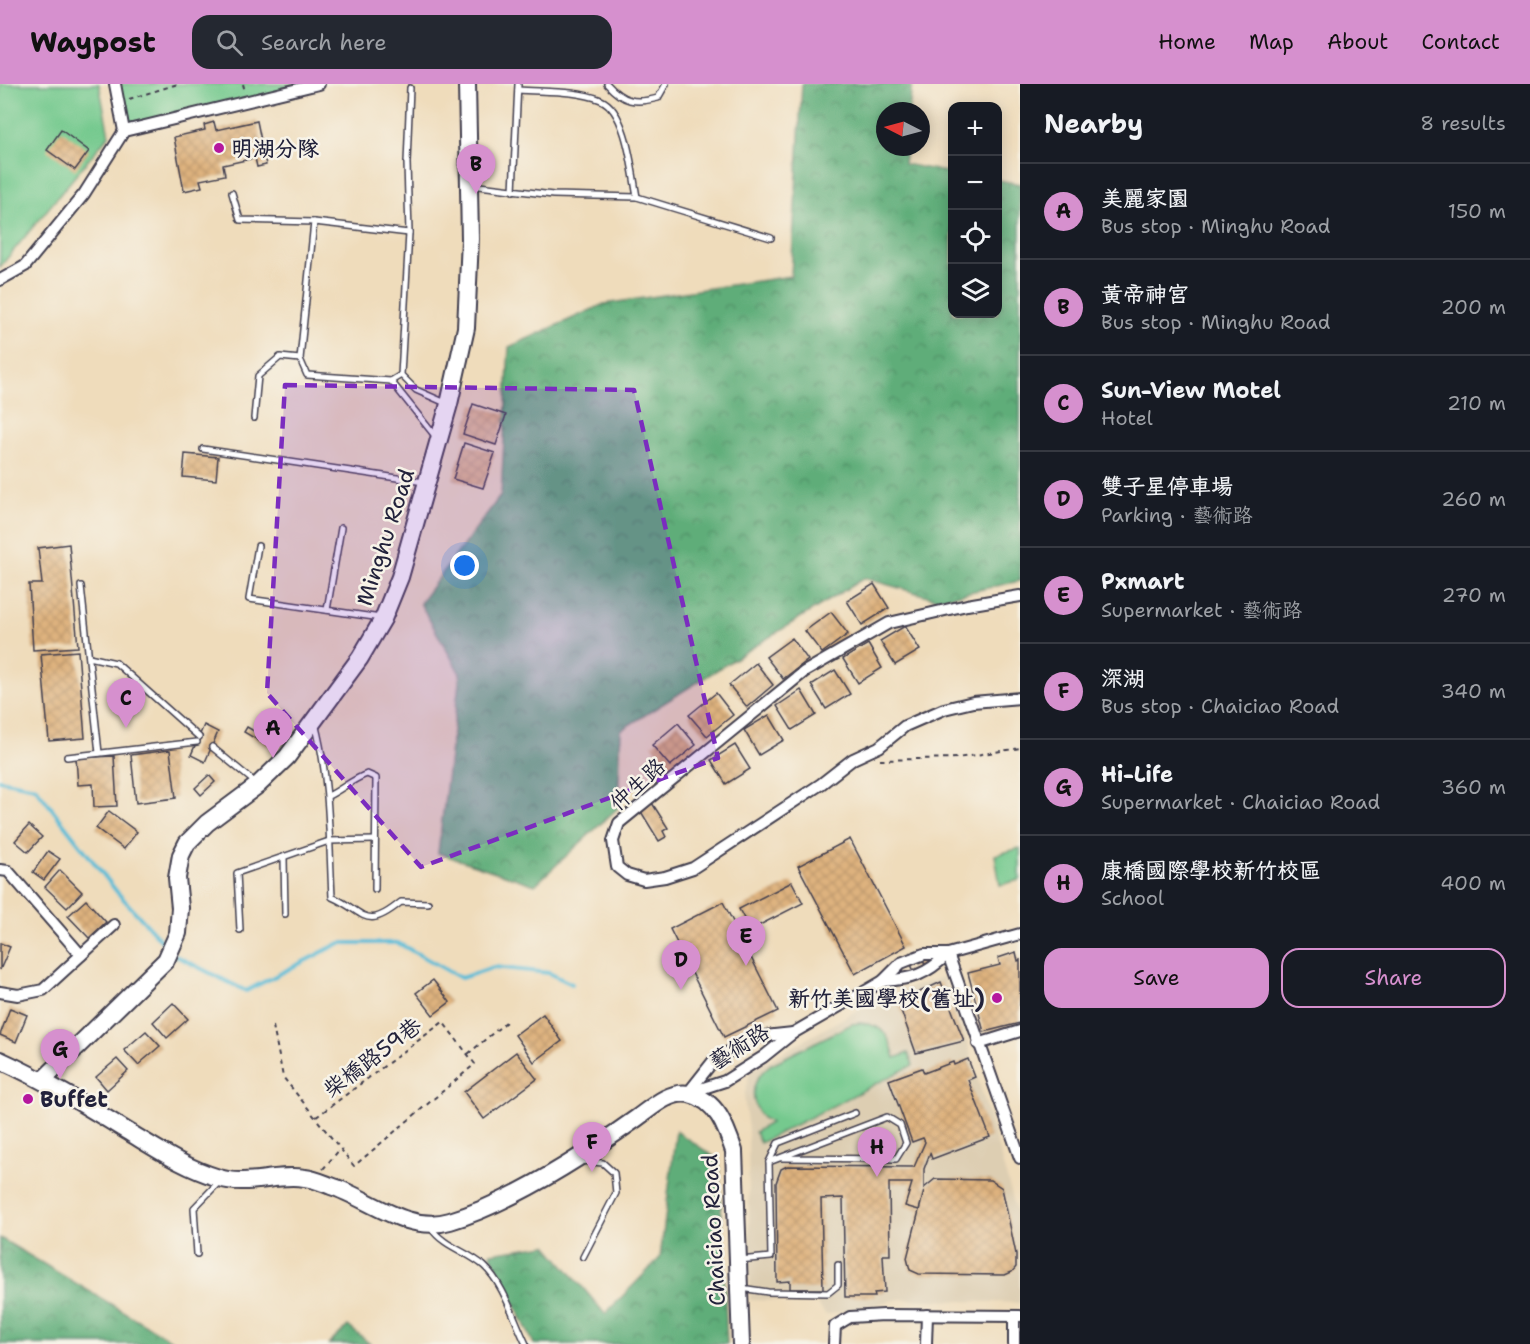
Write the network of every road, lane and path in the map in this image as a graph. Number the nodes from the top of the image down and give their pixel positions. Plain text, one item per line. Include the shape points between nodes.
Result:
1 (115, 84) edge
2 (162, 84) edge
3 (178, 84) edge
4 (243, 84) edge
5 (319, 84) edge
6 (467, 84) edge
7 (607, 84) edge
8 (666, 84) edge
9 (518, 87) edge
10 (410, 88) dead end
11 (163, 89) junction
12 (245, 92) dead end
13 (124, 100) dead end
14 (124, 132) junction
15 (470, 185) junction
16 (513, 191) junction
17 (232, 193) dead end
18 (637, 197) junction
19 (314, 222) junction
20 (409, 233) junction
21 (771, 238) dead end
22 (0, 280) edge
23 (300, 359) junction
24 (401, 375) junction
25 (391, 381) junction
26 (449, 404) junction
27 (254, 418) dead end
28 (439, 440) junction
29 (203, 449) dead end
30 (426, 482) junction
31 (341, 528) dead end
32 (258, 546) dead end
33 (81, 586) dead end
34 (1020, 596) edge
35 (327, 610) junction
36 (383, 619) junction
37 (89, 657) junction
38 (1020, 698) edge
39 (314, 718) junction
40 (212, 747) dead end
41 (1020, 748) edge
42 (99, 753) junction
43 (67, 757) dead end
44 (853, 759) junction
45 (258, 785) junction
46 (328, 796) junction
47 (375, 840) junction
48 (330, 841) junction
49 (284, 858) junction
50 (0, 870) edge
51 (375, 889) dead end
52 (428, 903) dead end
53 (285, 914) dead end
54 (114, 925) dead end
55 (240, 930) dead end
56 (1020, 934) edge
57 (948, 954) junction
58 (81, 955) junction
59 (883, 981) junction
60 (0, 992) edge
61 (506, 1022) dead end
62 (273, 1026) dead end
63 (1020, 1031) edge
64 (793, 1033) junction
65 (978, 1044) junction
66 (468, 1054) junction
67 (0, 1060) edge
68 (43, 1080) junction
69 (688, 1094) junction
70 (855, 1113) dead end
71 (315, 1118) junction
72 (340, 1149) junction
73 (782, 1158) junction
74 (1020, 1158) edge
75 (574, 1160) junction
76 (769, 1162) junction
77 (222, 1179) junction
78 (313, 1180) junction
79 (428, 1224) junction
80 (197, 1254) dead end
81 (583, 1257) dead end
82 (738, 1260) junction
83 (838, 1266) dead end
84 (740, 1288) junction
85 (927, 1315) junction
86 (1017, 1316) edge
87 (525, 1344) edge
88 (741, 1344) edge
89 (834, 1344) edge
90 (926, 1344) edge
91 (1014, 1344) edge

1 - 14 street
2 - 11 path
3 - 11 path
4 - 12 path
5 - 14 street
6 - 15 street, Minghu Road
7 - 8 lane via 618,97 641,102 658,98
9 - 16 lane
9 - 18 lane via 602,100 624,131
10 - 20 lane
11 - 13 path
14 - 22 street via 84,194 25,266
15 - 16 lane
15 - 26 street, Minghu Road via 466,328
16 - 18 lane
17 - 19 lane via 240,220
18 - 21 lane
19 - 20 lane
19 - 23 lane
20 - 24 lane
23 - 25 lane via 307,375
23 - 27 lane via 280,357 258,376
24 - 25 lane
24 - 26 lane via 416,390
25 - 28 lane
26 - 28 street, Minghu Road
28 - 30 street, Minghu Road
29 - 30 lane
30 - 36 street, Minghu Road via 400,577
31 - 35 lane
32 - 35 lane via 249,599
33 - 37 lane
34 - 44 street, 仲生路 via 889,623 804,672 619,823 613,841 617,867 644,880 665,878 693,868
35 - 36 lane
36 - 39 street, Minghu Road via 360,658
37 - 42 lane
37 - 42 lane via 116,663 198,739
38 - 44 street, 仲生路 via 944,709 906,726 879,747
39 - 45 street, Minghu Road via 287,757
39 - 46 lane
40 - 45 lane
41 - 44 path via 957,758
42 - 43 lane
45 - 68 street, Minghu Road via 187,843 177,878 180,908 175,942 166,960
46 - 47 lane via 367,774 376,778
46 - 48 lane
47 - 48 lane
47 - 51 lane
48 - 49 lane
48 - 52 lane via 332,897 362,917 382,917 401,902
49 - 53 lane
49 - 55 lane via 237,873
50 - 58 street via 8,871
54 - 58 street
56 - 57 street, 藝術路
57 - 59 street, 藝術路 via 920,975
57 - 59 street, 藝術路 via 924,954 901,963
57 - 65 street
58 - 60 street via 43,990 18,995
59 - 64 street, 藝術路
61 - 66 path
62 - 71 path, 柴橋路59巷 via 283,1077
63 - 65 street
64 - 69 street, 藝術路 via 725,1081
64 - 69 street, 藝術路 via 756,1037 714,1060
65 - 74 street
66 - 71 path, 柴橋路59巷 via 443,1022
66 - 72 path, 柴橋路59巷 via 476,1064 354,1166
67 - 68 street
68 - 77 street via 187,1167
69 - 75 street via 664,1099
69 - 82 street, Chaiciao Road via 710,1103 726,1124 734,1151
70 - 76 lane via 778,1143
71 - 72 path, 柴橋路59巷
72 - 78 path
73 - 73 lane via 896,1159 906,1143 900,1125 887,1117
73 - 76 lane
75 - 79 street via 499,1200 450,1221
75 - 81 lane via 603,1163 614,1173 616,1193
76 - 82 lane via 771,1257
77 - 78 street
77 - 80 lane via 194,1208
78 - 79 street via 347,1191 388,1214
79 - 87 lane via 438,1238 483,1265 494,1278
82 - 84 street, Chaiciao Road
83 - 84 lane via 838,1285 828,1293
84 - 88 street, Chaiciao Road
85 - 86 street
85 - 89 street via 850,1317 835,1326
85 - 90 street
86 - 91 street

